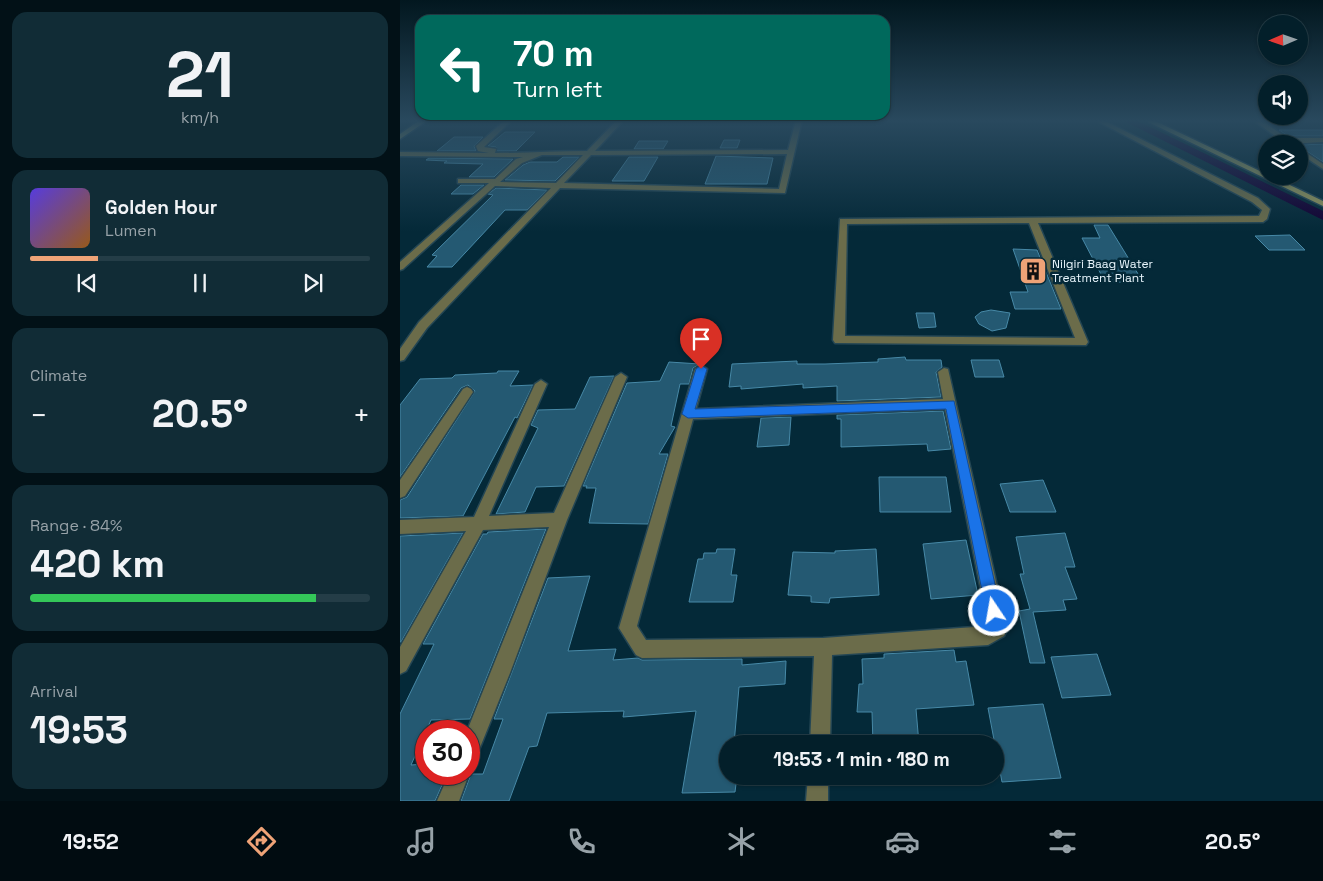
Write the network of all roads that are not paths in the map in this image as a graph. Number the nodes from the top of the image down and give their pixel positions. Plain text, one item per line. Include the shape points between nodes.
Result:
1 (530, 157) edge
2 (586, 157) edge
3 (790, 157) edge
4 (1171, 157) edge
5 (1225, 157) edge
6 (1309, 157) edge
7 (1323, 167) edge
8 (461, 181) dead end
9 (495, 183) junction
10 (558, 186) junction
11 (1323, 204) edge
12 (1033, 221) junction
13 (400, 266) edge
14 (406, 342) edge
15 (400, 357) edge
16 (701, 369) dead end
17 (944, 372) dead end
18 (621, 377) dead end
19 (541, 384) dead end
20 (467, 392) dead end
21 (950, 404) junction
22 (688, 414) junction
23 (400, 492) edge
24 (559, 520) junction
25 (478, 525) junction
26 (400, 527) edge
27 (824, 647) junction
28 (400, 665) edge
29 (480, 724) edge
30 (820, 735) edge
31 (455, 785) edge
32 (818, 785) edge
33 (448, 801) edge
34 (817, 801) edge

1 - 9 street via 519,162
2 - 10 street
3 - 10 street via 782,191
4 - 12 street via 1255,200 1266,209 1263,218
5 - 11 street
6 - 7 street
8 - 9 street
9 - 10 street
9 - 13 street
10 - 14 street
12 - 12 street via 843,221 839,340 1082,342
14 - 15 street
16 - 22 street
17 - 21 street
18 - 24 street
19 - 25 street
20 - 23 street
21 - 22 street
21 - 27 street via 998,630 988,636
22 - 27 street via 628,628 642,649
24 - 25 street
24 - 29 street
25 - 26 street
25 - 28 street
27 - 30 street
31 - 33 street
32 - 34 street

